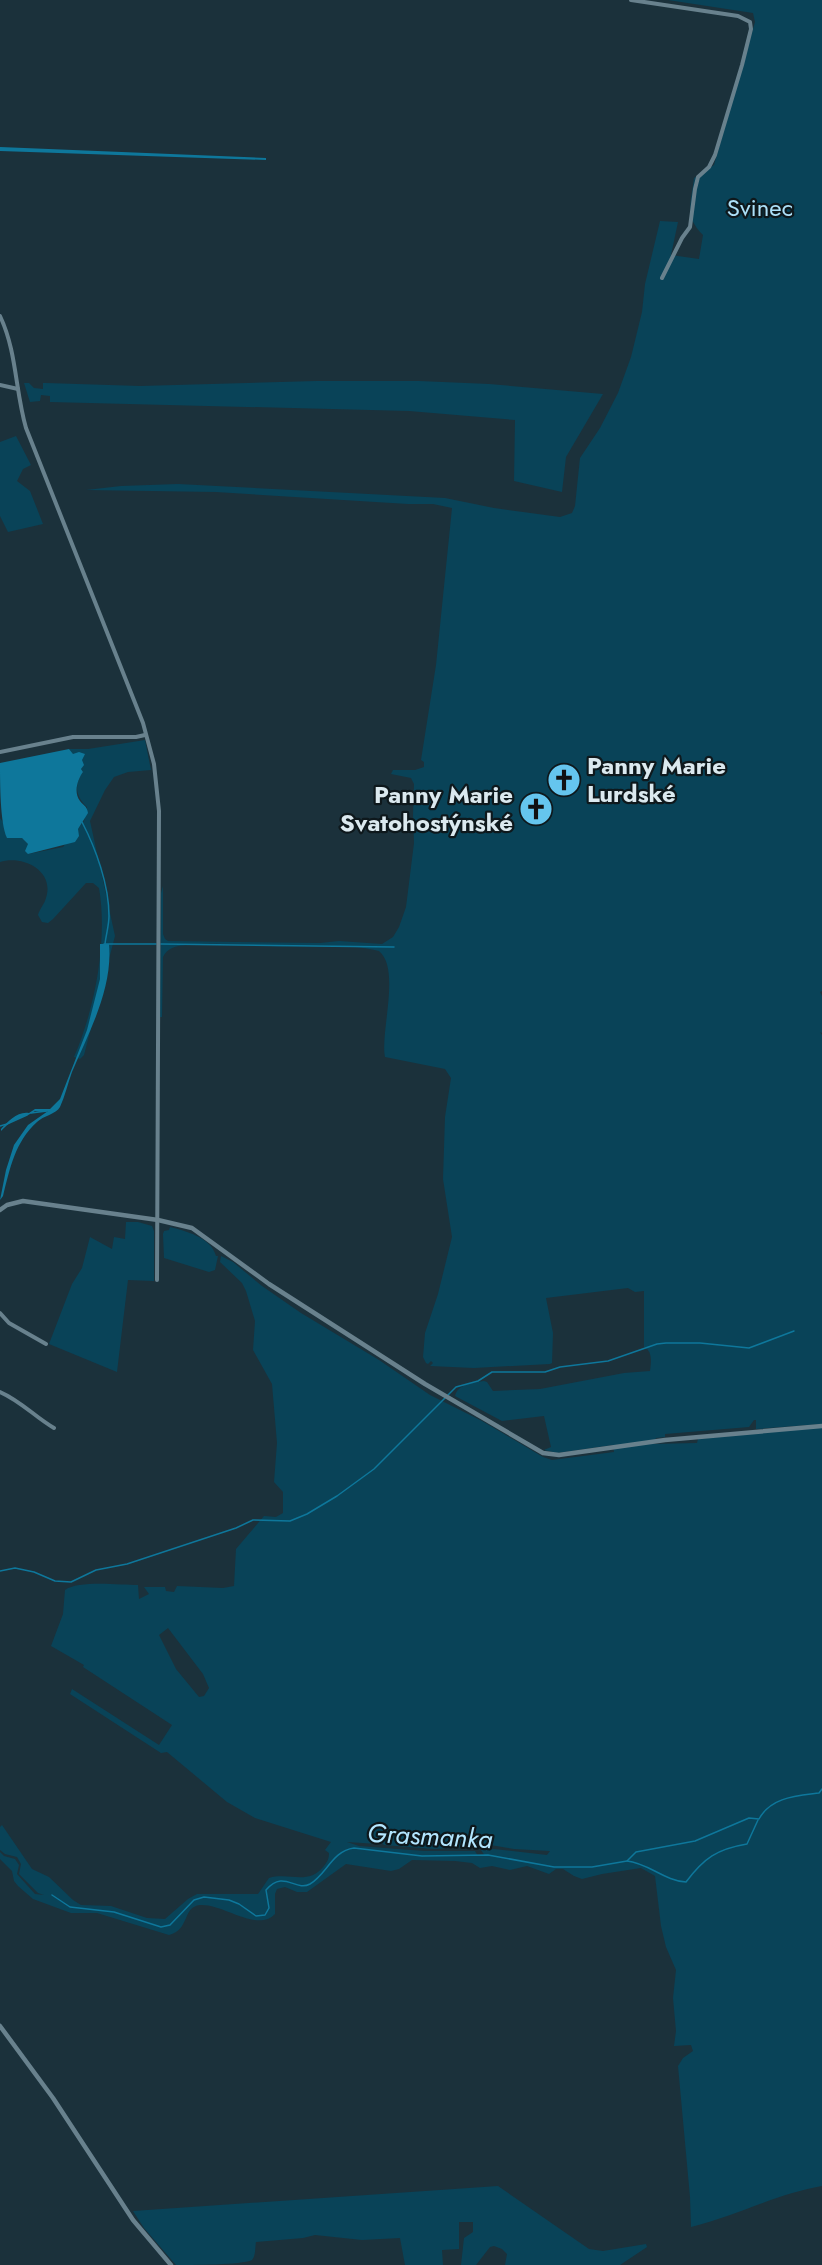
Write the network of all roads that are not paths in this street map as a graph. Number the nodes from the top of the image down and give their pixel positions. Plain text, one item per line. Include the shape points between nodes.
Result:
1 (631, 0) edge
2 (662, 278) dead end
3 (0, 316) edge
4 (0, 385) edge
5 (18, 389) junction
6 (146, 735) junction
7 (0, 752) edge
8 (0, 1210) edge
9 (158, 1220) junction
10 (157, 1280) dead end
11 (0, 1313) edge
12 (46, 1344) dead end
13 (0, 1392) edge
14 (822, 1426) edge
15 (54, 1428) dead end
16 (0, 2026) edge
17 (171, 2265) edge

1 - 2 street via 738,16 750,22 751,29 715,154 694,189 690,227
3 - 5 street via 13,350
4 - 5 street
5 - 6 street via 26,428
6 - 7 street via 73,737
6 - 9 street via 159,811
8 - 9 street via 23,1202
9 - 10 street
9 - 14 street via 192,1228 269,1284 543,1453 559,1455 664,1440
11 - 12 street via 9,1323
13 - 15 street
16 - 17 street via 53,2098 133,2220

